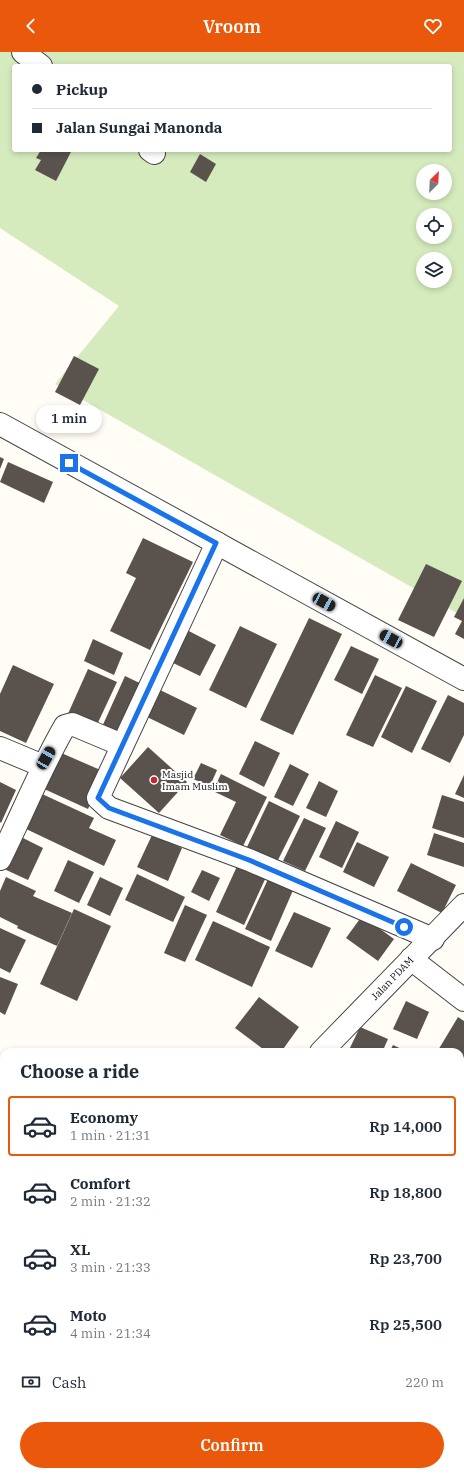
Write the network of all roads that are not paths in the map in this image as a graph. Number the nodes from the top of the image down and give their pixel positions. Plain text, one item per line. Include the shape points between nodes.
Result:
1 (23, 52) edge
2 (38, 64) edge
3 (0, 424) edge
4 (216, 543) junction
5 (464, 679) edge
6 (122, 745) junction
7 (0, 748) edge
8 (43, 766) junction
9 (0, 859) edge
10 (464, 905) edge
11 (433, 939) junction
12 (411, 959) junction
13 (464, 1000) edge
14 (324, 1048) edge

1 - 2 street
3 - 4 street
4 - 5 street
4 - 6 street
6 - 8 street via 67,724
6 - 11 street via 98,798 105,806 249,860
7 - 8 street
8 - 9 street
10 - 11 street, Jalan PDAM
11 - 12 street, Jalan PDAM
12 - 13 street
12 - 14 street, Jalan PDAM

